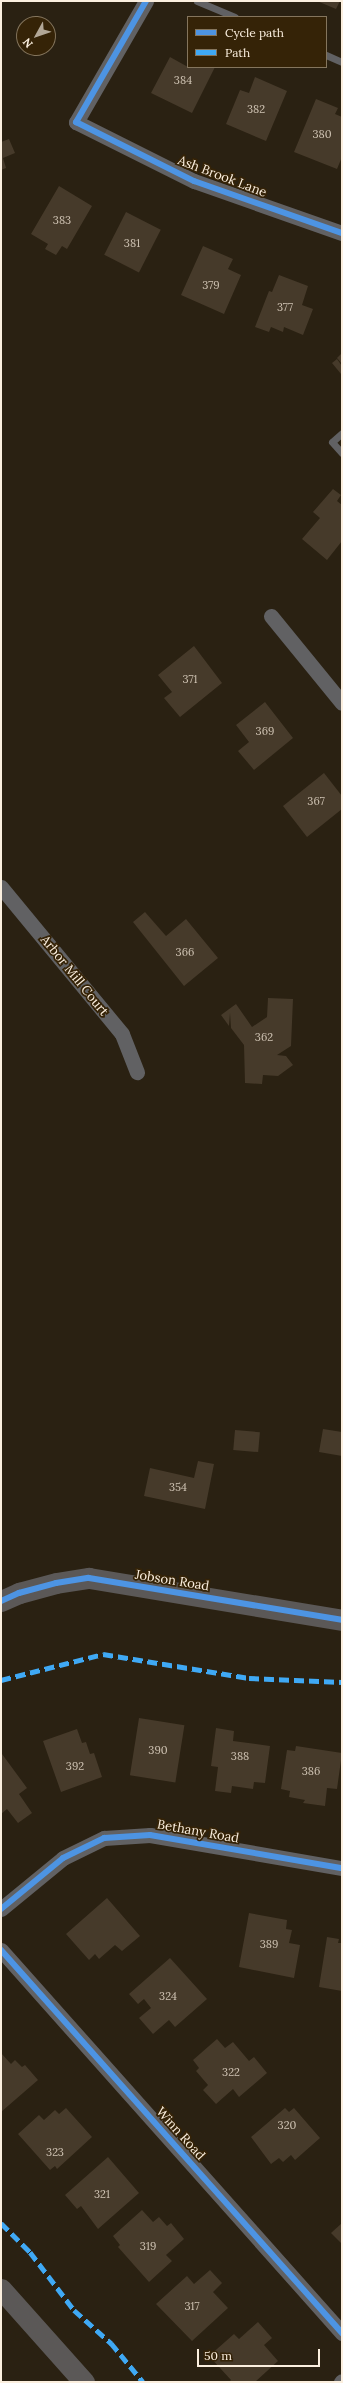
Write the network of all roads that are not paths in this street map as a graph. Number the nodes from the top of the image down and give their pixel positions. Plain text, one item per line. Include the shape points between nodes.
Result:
1 (146, 1) edge
2 (197, 1) edge
3 (233, 16) edge
4 (327, 55) edge
5 (342, 62) edge
6 (342, 233) edge
7 (342, 434) edge
8 (342, 453) edge
9 (271, 616) dead end
10 (342, 703) edge
11 (1, 887) edge
12 (137, 1072) dead end
13 (1, 1601) edge
14 (342, 1620) edge
15 (342, 1868) edge
16 (1, 1909) edge
17 (1, 1950) edge
18 (1, 2289) edge
19 (342, 2333) edge
20 (84, 2382) edge

1 - 6 street, Ash Brook Lane via 76,122 194,181
2 - 3 lane
4 - 5 lane
7 - 8 lane via 332,442
9 - 10 street
11 - 12 street, Arbor Mill Court via 122,1034
13 - 14 street, Jobson Road via 19,1592 90,1578
15 - 16 street, Bethany Road via 150,1835 104,1838 63,1858
17 - 19 street, Winn Road
18 - 20 street

